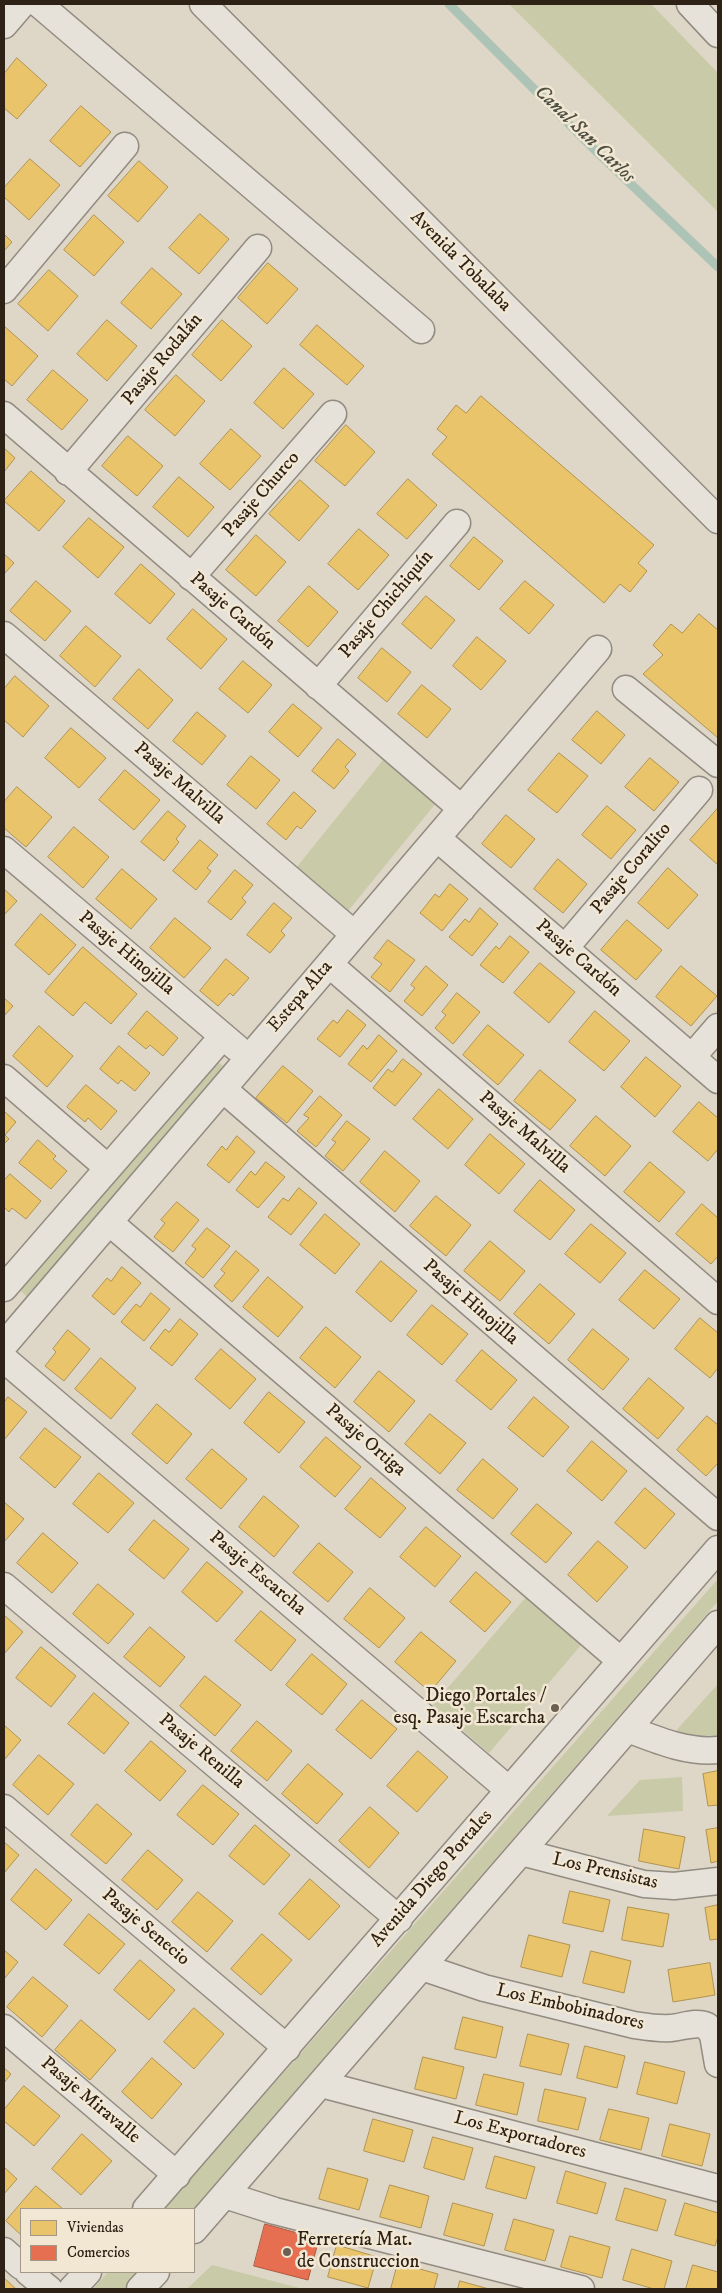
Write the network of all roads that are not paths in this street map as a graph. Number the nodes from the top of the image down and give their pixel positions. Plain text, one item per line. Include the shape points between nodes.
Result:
1 (22, 4) edge
2 (39, 4) edge
3 (203, 4) edge
4 (690, 4) edge
5 (4, 25) edge
6 (718, 34) edge
7 (125, 146) dead end
8 (258, 248) dead end
9 (4, 290) edge
10 (421, 330) dead end
11 (333, 414) dead end
12 (4, 415) edge
13 (68, 472) junction
14 (718, 520) edge
15 (457, 523) dead end
16 (191, 577) junction
17 (4, 635) edge
18 (598, 649) dead end
19 (318, 686) junction
20 (626, 689) dead end
21 (718, 764) edge
22 (700, 790) dead end
23 (462, 809) junction
24 (437, 838) junction
25 (4, 850) edge
26 (354, 934) junction
27 (565, 948) junction
28 (329, 964) junction
29 (718, 1027) edge
30 (223, 1036) junction
31 (692, 1057) junction
32 (249, 1058) junction
33 (4, 1078) edge
34 (718, 1080) edge
35 (223, 1089) junction
36 (108, 1168) junction
37 (109, 1222) junction
38 (4, 1288) edge
39 (718, 1301) edge
40 (12, 1319) edge
41 (4, 1345) edge
42 (4, 1359) edge
43 (718, 1517) edge
44 (718, 1548) edge
45 (4, 1586) edge
46 (718, 1624) edge
47 (621, 1661) junction
48 (628, 1729) junction
49 (718, 1750) edge
50 (509, 1790) junction
51 (4, 1808) edge
52 (522, 1852) junction
53 (718, 1881) edge
54 (399, 1918) junction
55 (422, 1967) junction
56 (713, 2022) edge
57 (4, 2028) edge
58 (287, 2048) junction
59 (718, 2064) edge
60 (321, 2084) junction
61 (177, 2175) junction
62 (718, 2188) edge
63 (225, 2195) junction
64 (147, 2208) edge
65 (195, 2229) edge
66 (4, 2251) edge
67 (20, 2265) edge
68 (29, 2273) edge
69 (87, 2273) edge
70 (155, 2273) edge
71 (49, 2289) edge
72 (72, 2289) edge
73 (140, 2289) edge
74 (581, 2289) edge

1 - 5 street
2 - 10 street
3 - 14 street, Avenida Tobalaba
4 - 6 street
7 - 9 street
8 - 13 street, Pasaje Rodalán
11 - 16 street, Pasaje Churco
12 - 13 street, Pasaje Cardón
13 - 16 street, Pasaje Cardón
15 - 19 street, Pasaje Chichiquín
16 - 19 street, Pasaje Cardón
17 - 26 street, Pasaje Malvilla
18 - 23 street, Estepa Alta
19 - 23 street, Pasaje Cardón
20 - 21 street
22 - 27 street, Pasaje Coralito
23 - 24 street, Estepa Alta
24 - 26 street, Estepa Alta
24 - 27 street, Pasaje Cardón
25 - 30 street, Pasaje Hinojilla
26 - 28 street, Estepa Alta
27 - 31 street, Pasaje Cardón
28 - 32 street, Estepa Alta
28 - 39 street, Pasaje Malvilla
29 - 31 street
30 - 32 street, Pasaje Hinojilla
30 - 36 street
31 - 34 street, Pasaje Cardón
32 - 35 street, Estepa Alta
33 - 36 street
35 - 37 street, Estepa Alta
35 - 43 street, Pasaje Hinojilla
36 - 38 street
37 - 40 street, Estepa Alta
37 - 47 street, Pasaje Ortiga
40 - 41 street, Estepa Alta
42 - 50 street, Pasaje Escarcha
44 - 47 street, Avenida Diego Portales
45 - 54 street, Pasaje Renilla
46 - 48 street
47 - 50 street, Avenida Diego Portales
48 - 49 street via 682,1748
48 - 52 street
50 - 54 street, Avenida Diego Portales
51 - 58 street, Pasaje Senecio
52 - 53 street, Los Prensistas via 644,1884 674,1886
52 - 55 street
54 - 58 street, Avenida Diego Portales
55 - 56 street, Los Embobinadores via 484,1988 634,2025 673,2028
55 - 60 street
56 - 59 street
57 - 61 street, Pasaje Miravalle
58 - 61 street, Avenida Diego Portales
60 - 62 street, Los Exportadores
60 - 63 street
61 - 64 street, Avenida Diego Portales
63 - 65 street
63 - 74 street via 275,2211
66 - 67 street
68 - 71 street
69 - 72 street
70 - 73 street

